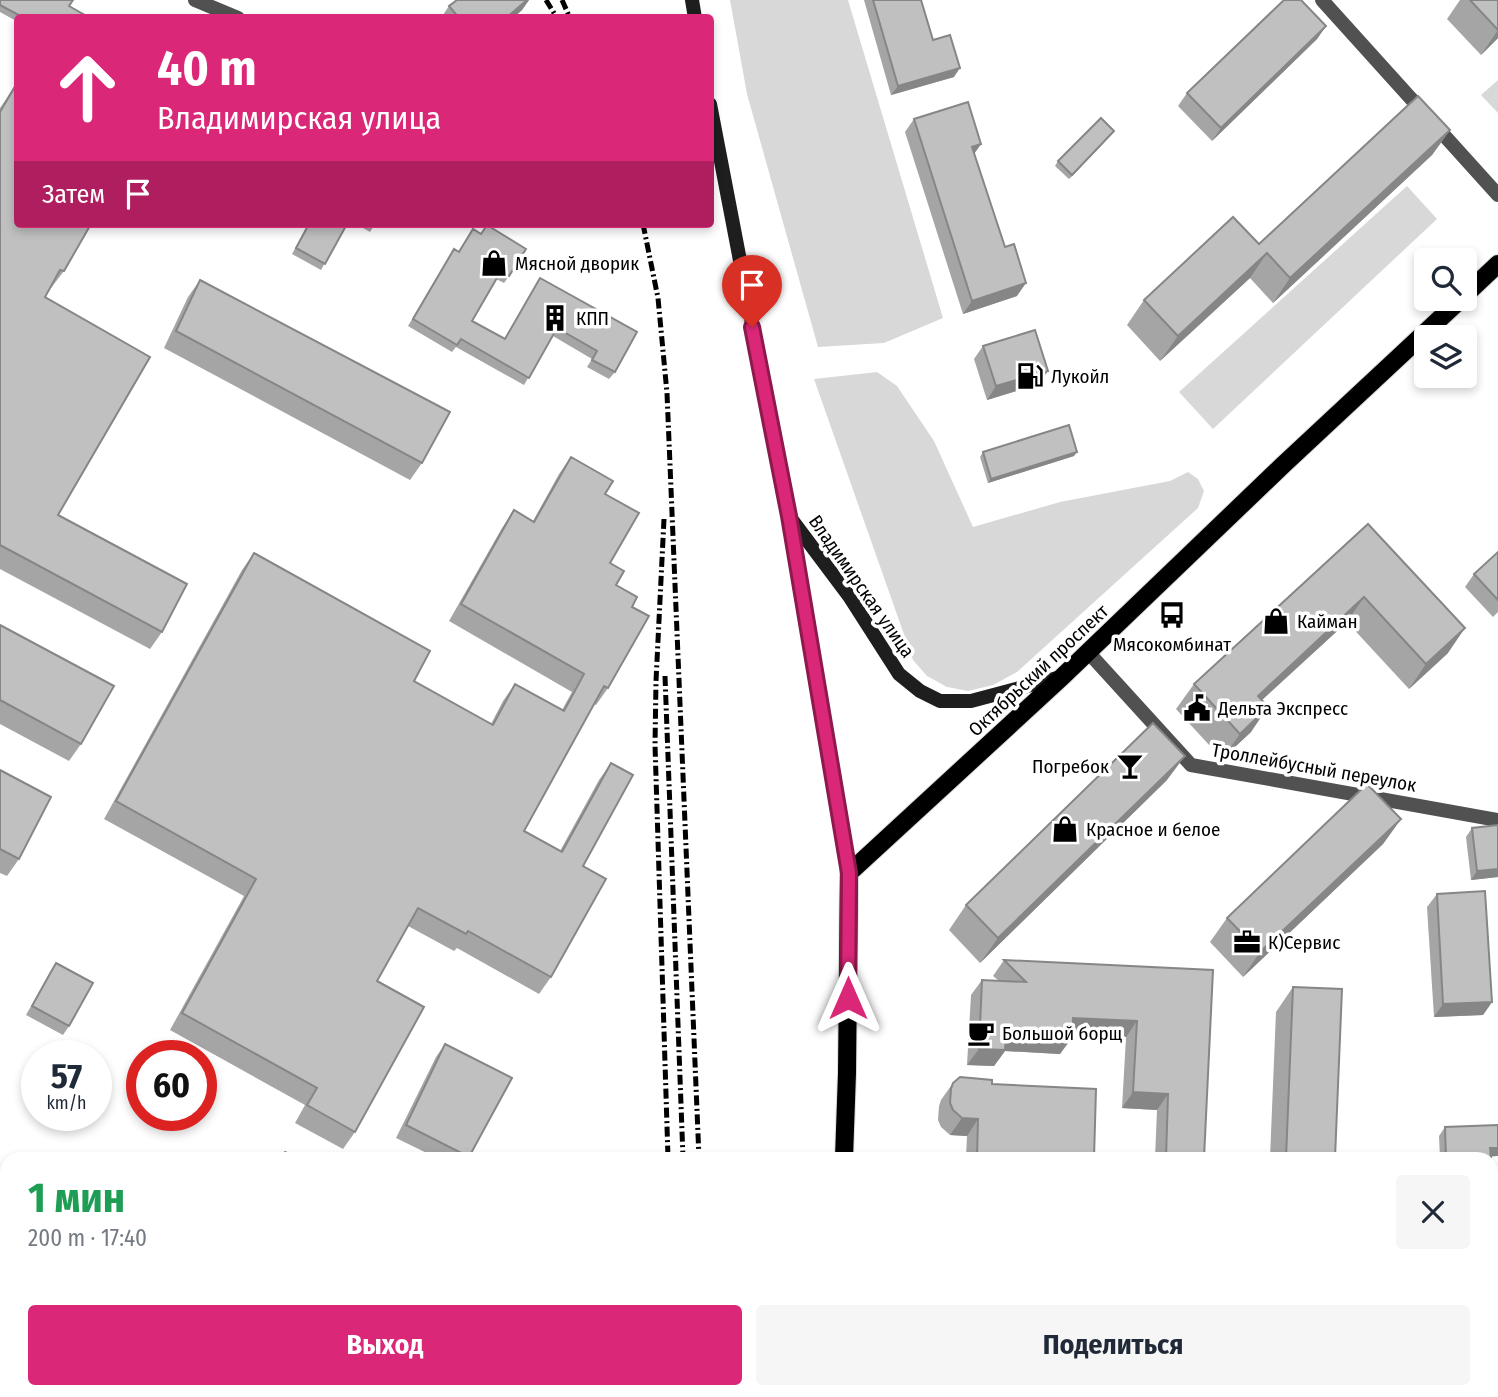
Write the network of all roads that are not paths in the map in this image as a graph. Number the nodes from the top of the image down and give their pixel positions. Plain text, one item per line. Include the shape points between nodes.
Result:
1 (195, 0) edge
2 (1322, 0) edge
3 (228, 14) edge
4 (714, 125) edge
5 (1498, 195) edge
6 (1498, 264) edge
7 (1477, 284) edge
8 (1448, 311) edge
9 (789, 516) junction
10 (1088, 652) junction
11 (1062, 677) junction
12 (1498, 820) edge
13 (849, 873) junction
14 (844, 1152) edge

1 - 3 street
2 - 5 street
4 - 9 main road, Владимирская улица
6 - 7 main road
8 - 10 main road, Октябрьский проспект
9 - 11 main road, Владимирская улица via 849,596 899,674 920,691 940,701 971,701
9 - 13 main road, Владимирская улица
10 - 11 main road, Октябрьский проспект
10 - 12 street, Троллейбусный переулок via 1191,765
11 - 13 main road, Октябрьский проспект
13 - 14 main road

